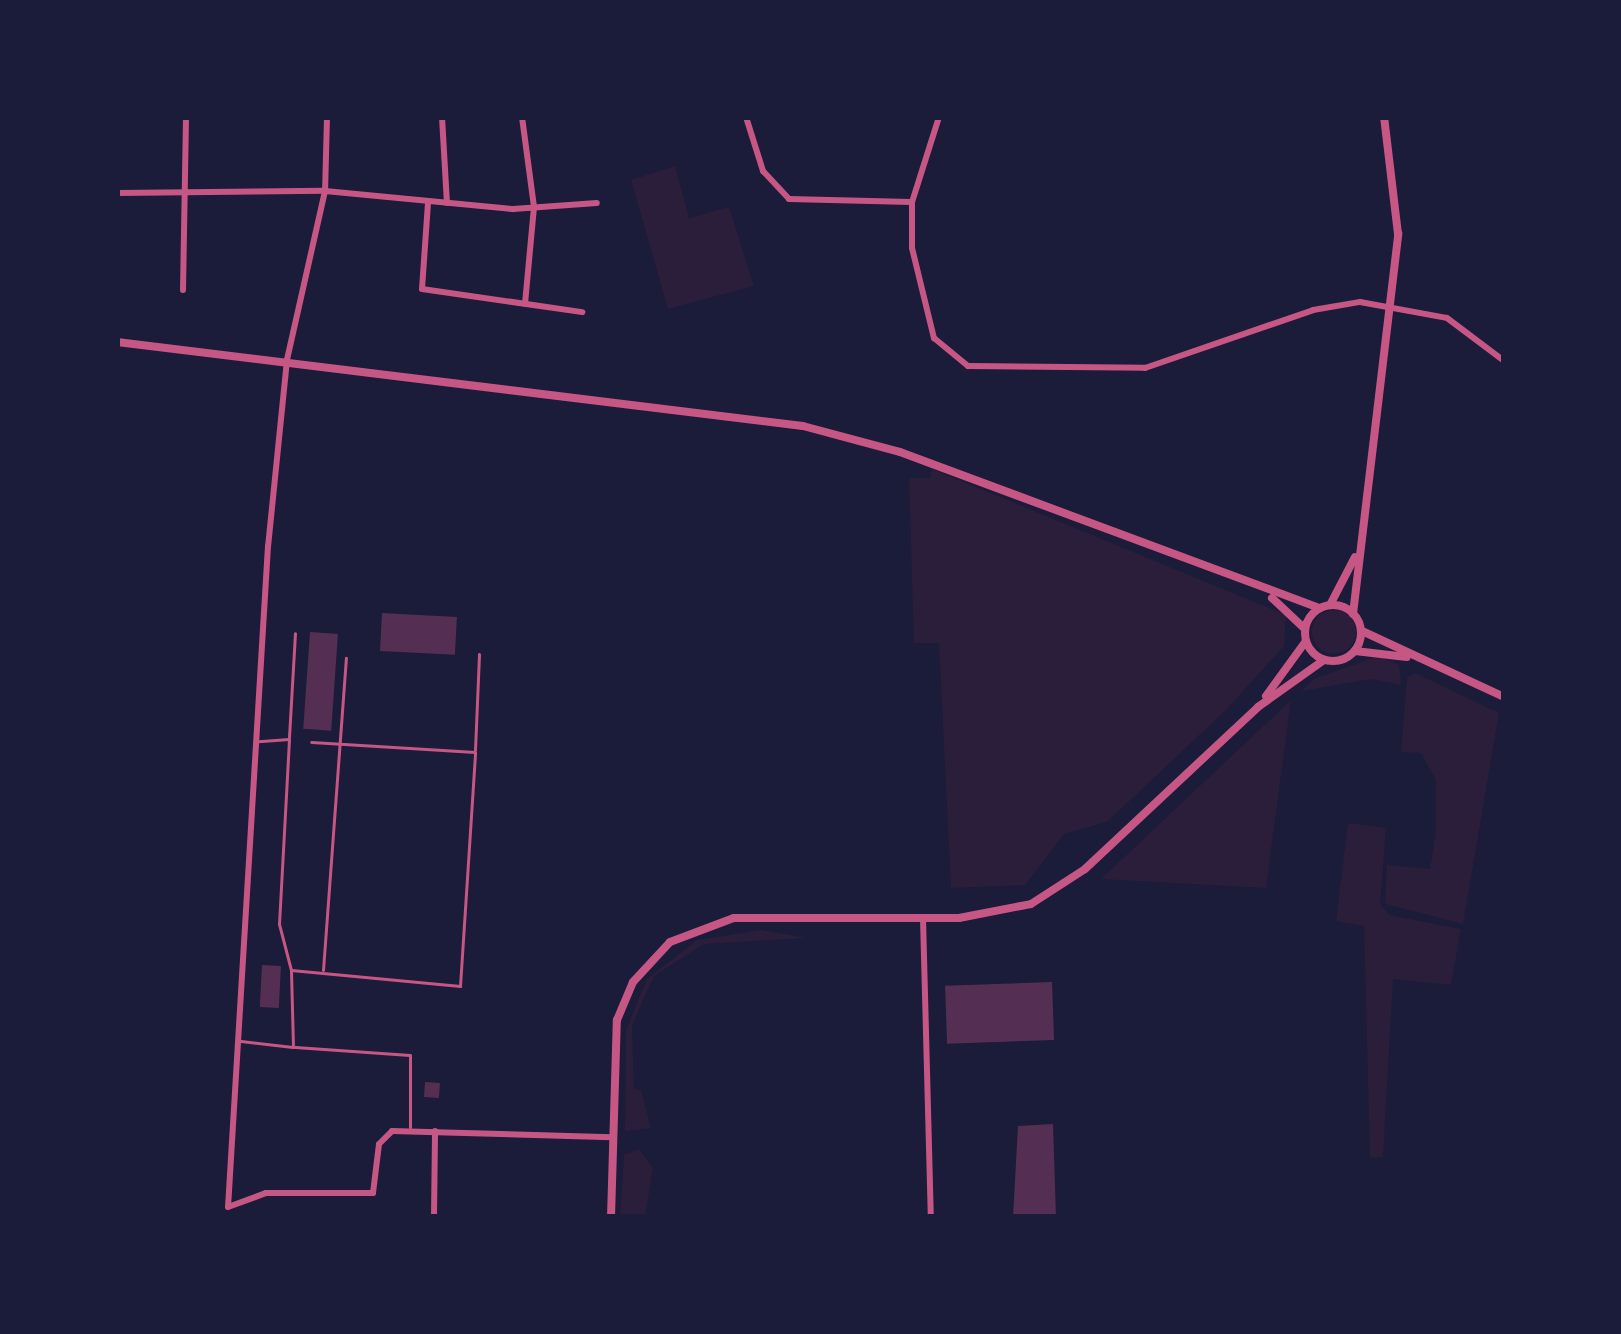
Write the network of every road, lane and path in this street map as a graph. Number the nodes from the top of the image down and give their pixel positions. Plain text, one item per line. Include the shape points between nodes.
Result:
1 (186, 117) edge
2 (327, 117) edge
3 (442, 117) edge
4 (522, 117) edge
5 (746, 117) edge
6 (939, 117) edge
7 (1384, 117) edge
8 (325, 191) junction
9 (190, 192) junction
10 (117, 193) edge
11 (428, 201) junction
12 (912, 202) junction
13 (447, 203) junction
14 (597, 203) dead end
15 (534, 208) junction
16 (183, 290) dead end
17 (524, 304) junction
18 (1390, 304) junction
19 (582, 312) dead end
20 (117, 342) edge
21 (287, 360) junction
22 (1504, 361) edge
23 (1357, 550) junction
24 (1266, 593) junction
25 (1325, 606) junction
26 (1353, 614) junction
27 (1304, 630) junction
28 (1361, 631) junction
29 (295, 633) dead end
30 (1306, 641) junction
31 (1354, 651) junction
32 (479, 653) dead end
33 (346, 658) dead end
34 (1415, 658) junction
35 (1324, 660) junction
36 (1504, 698) edge
37 (1258, 707) junction
38 (289, 739) junction
39 (256, 741) junction
40 (311, 742) dead end
41 (340, 742) junction
42 (475, 752) junction
43 (923, 918) junction
44 (291, 970) junction
45 (323, 972) junction
46 (238, 1041) junction
47 (293, 1047) junction
48 (410, 1131) junction
49 (435, 1131) junction
50 (612, 1137) junction
51 (434, 1217) edge
52 (611, 1217) edge
53 (931, 1217) edge

1 - 9 street
2 - 8 street
3 - 13 street
4 - 15 street
5 - 12 street via 763,171 789,199
6 - 12 street
7 - 18 street via 1399,212
8 - 9 street
8 - 11 street
8 - 21 street
9 - 10 street
9 - 16 street
11 - 13 street
11 - 17 street via 422,289
12 - 18 street via 927,322 943,351 968,366 1145,368 1326,306
13 - 15 street
14 - 15 street
15 - 17 street
17 - 19 street
18 - 22 street via 1447,318
18 - 23 street
20 - 21 street
21 - 24 street via 824,430 920,459
21 - 39 street
23 - 25 street
23 - 26 street
24 - 25 street
24 - 27 street
25 - 26 street
25 - 27 street
26 - 28 street
27 - 30 street
28 - 31 street
28 - 34 street
29 - 38 lane
30 - 35 street
30 - 37 street
31 - 34 street
31 - 35 street
32 - 42 lane
33 - 41 lane
34 - 36 street
35 - 37 street
37 - 43 street via 1047,896 1000,914
38 - 39 lane
38 - 44 lane via 279,925
39 - 46 street
40 - 41 lane
41 - 42 lane
41 - 45 lane
42 - 45 lane via 460,986
43 - 50 street via 734,918 670,943 633,982 617,1020
43 - 53 street
44 - 45 lane
44 - 47 lane
46 - 47 lane
46 - 48 street via 228,1207 266,1193 364,1197 378,1185 384,1136
47 - 48 lane via 410,1055
48 - 49 street
49 - 50 street
49 - 51 street
50 - 52 street

